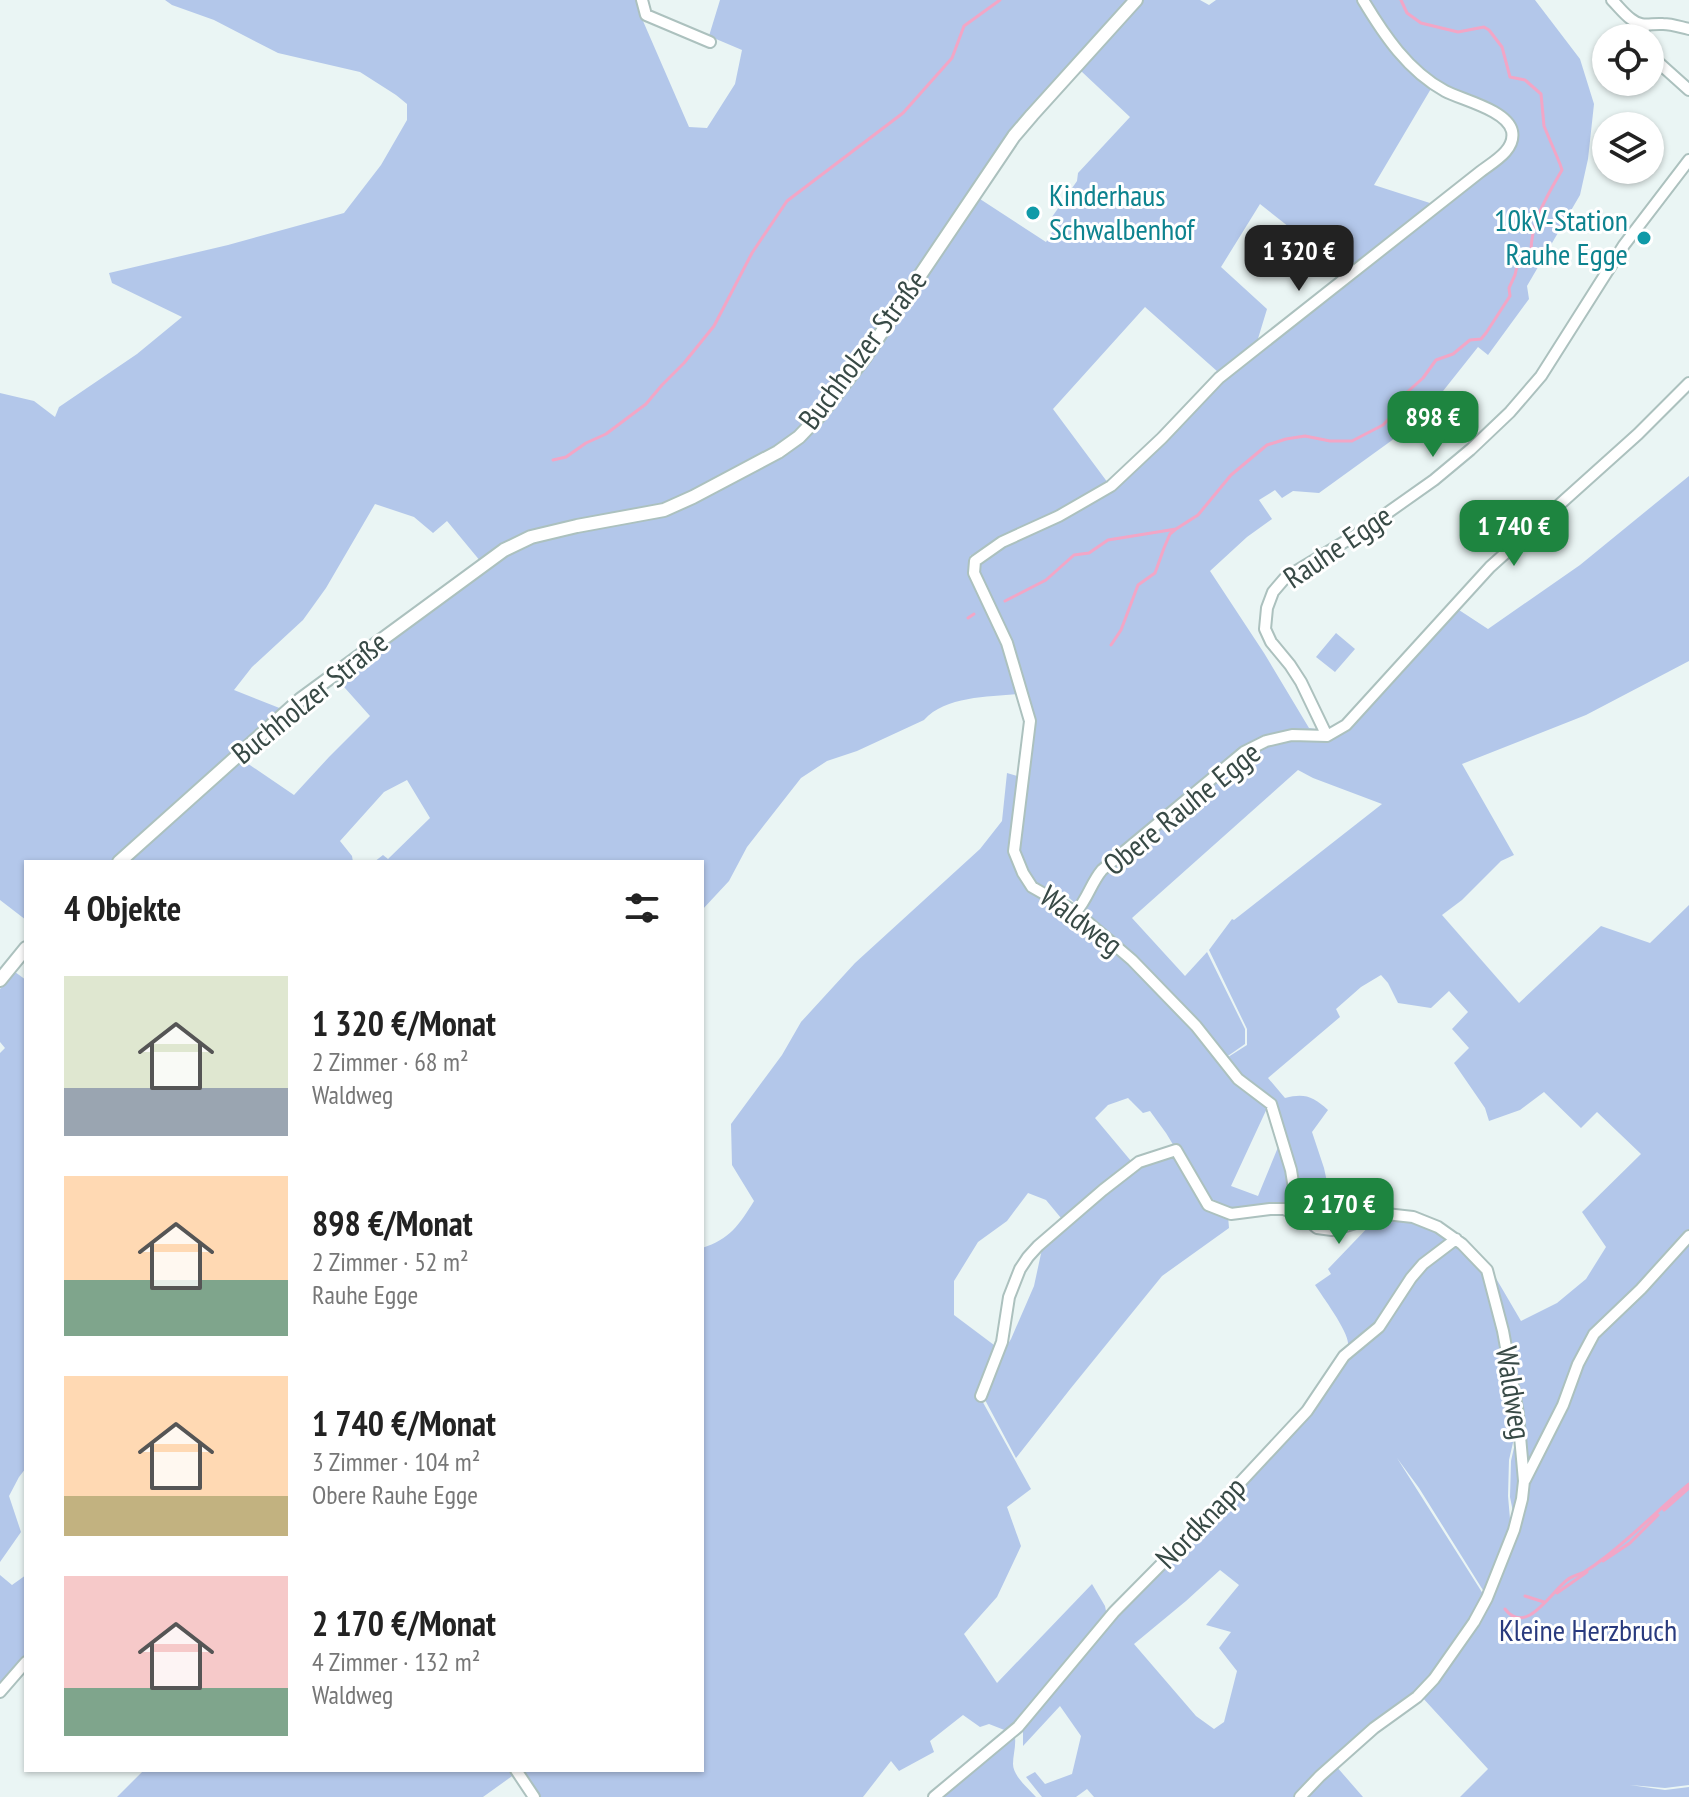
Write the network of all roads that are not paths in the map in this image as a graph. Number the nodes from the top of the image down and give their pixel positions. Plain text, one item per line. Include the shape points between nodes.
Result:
1 (642, 0) edge
2 (1136, 0) edge
3 (1363, 0) edge
4 (1612, 0) edge
5 (1640, 24) edge
6 (1653, 24) edge
7 (1689, 29) edge
8 (710, 42) dead end
9 (1664, 68) edge
10 (1689, 90) edge
11 (1689, 160) edge
12 (1689, 383) edge
13 (1327, 736) junction
14 (121, 860) edge
15 (1076, 912) junction
16 (24, 950) edge
17 (0, 980) edge
18 (1298, 1214) junction
19 (1689, 1236) edge
20 (1456, 1239) junction
21 (981, 1396) dead end
22 (1524, 1481) junction
23 (24, 1664) edge
24 (0, 1692) edge
25 (517, 1772) edge
26 (534, 1797) edge
27 (934, 1797) edge
28 (1300, 1797) edge

1 - 8 street via 646,15
2 - 14 street, Buchholzer Straße via 1014,136 865,357 799,437 664,510 531,537 504,550 301,699
3 - 15 street, Waldweg via 1422,77 1503,117 1511,129 1511,146 1219,378 1111,486 975,561 974,573 1007,643 1030,721 1014,851 1032,887
4 - 5 street
6 - 7 street
9 - 10 street
11 - 13 street, Rauhe Egge via 1624,245 1541,376 1510,412 1434,480 1285,578 1273,592 1265,629 1301,682
12 - 13 street via 1490,567 1346,725
13 - 15 street, Obere Rauhe Egge via 1292,735 1244,752 1102,870
15 - 18 street, Waldweg via 1132,960 1238,1079 1271,1104
16 - 17 street
18 - 20 street, Waldweg via 1317,1228 1332,1230 1386,1214 1413,1217
18 - 21 street via 1277,1208 1231,1214 1208,1205 1176,1150 1139,1162 1028,1257 1009,1297 1002,1342
19 - 22 street via 1594,1334
20 - 22 street, Waldweg via 1487,1270 1518,1414
20 - 27 street, Nordknapp via 1423,1264 1379,1327 1344,1356 1307,1411 1114,1612 1018,1727
22 - 28 street, Waldweg via 1514,1530 1487,1598 1434,1679
23 - 24 street
25 - 26 street

